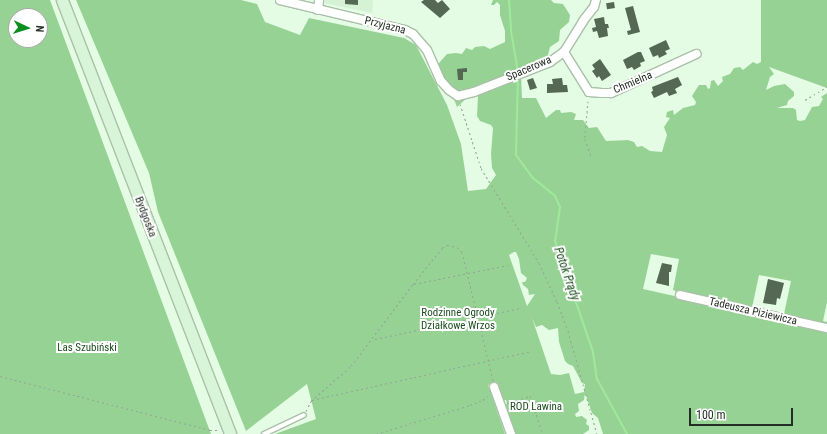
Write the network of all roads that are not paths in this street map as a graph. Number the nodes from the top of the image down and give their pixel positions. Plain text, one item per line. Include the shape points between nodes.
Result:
1 (62, 0) edge
2 (281, 0) edge
3 (319, 0) edge
4 (596, 0) edge
5 (318, 10) junction
6 (564, 52) junction
7 (696, 54) dead end
8 (458, 96) joint
9 (680, 295) dead end
10 (827, 328) edge
11 (495, 388) road end
12 (304, 415) road end
13 (229, 431) edge
14 (264, 434) edge
15 (511, 434) edge

1 - 13 main road, Bydgoska
2 - 5 street, Przyjazna
3 - 5 street
4 - 6 street, Spacerowa
5 - 8 street, Przyjazna via 413,34 427,50 441,81
6 - 7 street, Chmielna via 589,92 611,93
6 - 8 street, Spacerowa via 550,62
9 - 10 street, Tadeusza Piziewicza
11 - 15 street
12 - 14 lane

